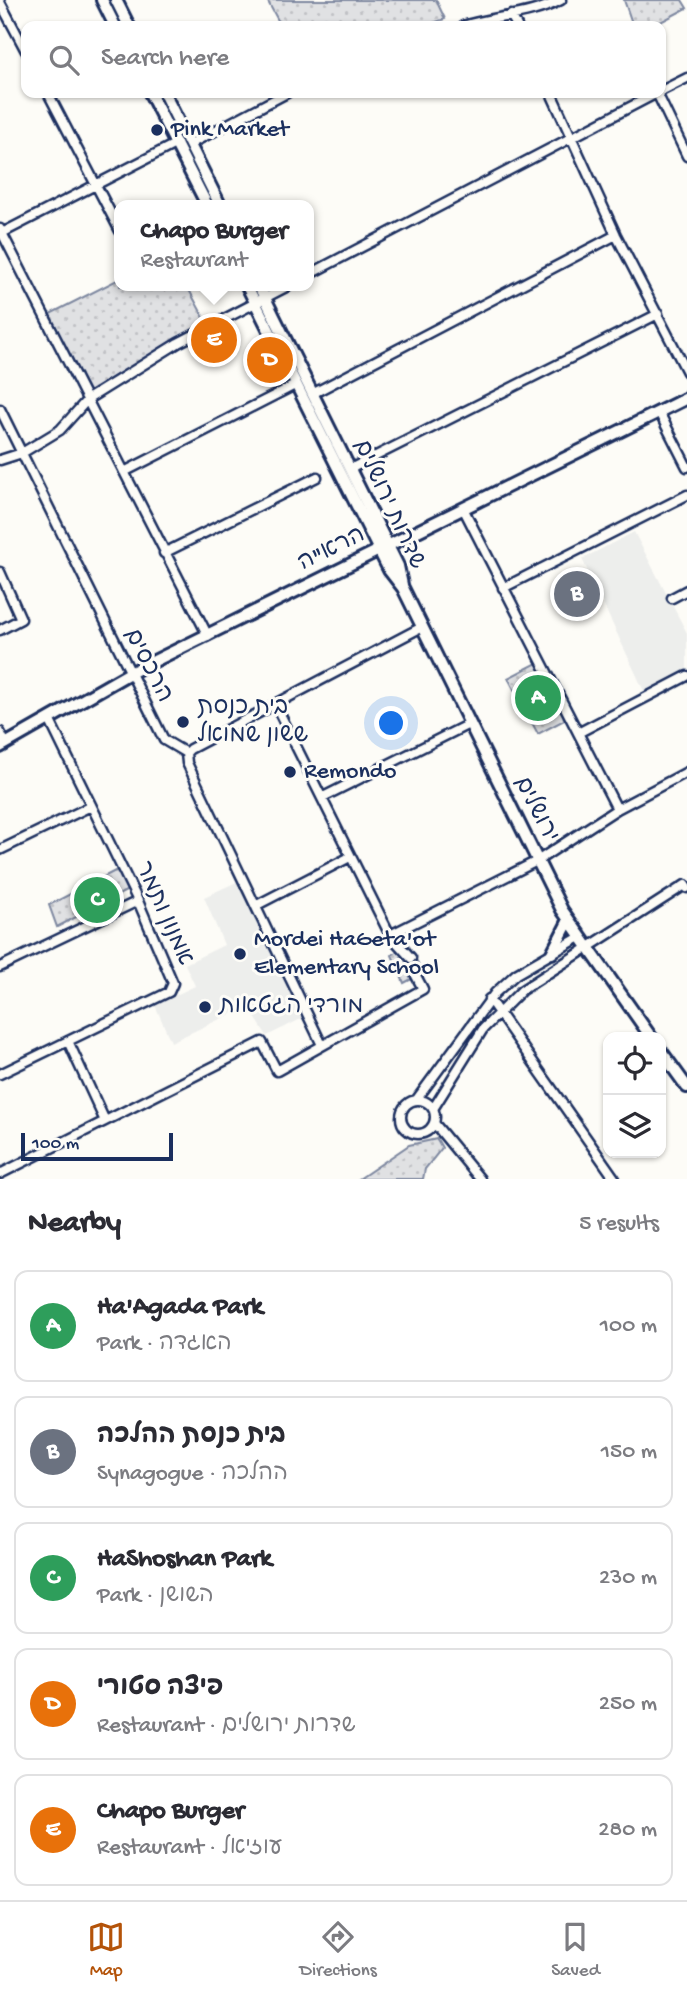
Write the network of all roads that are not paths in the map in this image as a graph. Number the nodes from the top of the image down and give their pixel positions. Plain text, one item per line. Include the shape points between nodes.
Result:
1 (102, 0) edge
2 (116, 0) edge
3 (561, 0) edge
4 (0, 2) edge
5 (512, 15) junction
6 (112, 21) edge
7 (126, 21) edge
8 (485, 21) edge
9 (515, 21) edge
10 (21, 42) edge
11 (687, 78) edge
12 (666, 88) edge
13 (51, 98) edge
14 (153, 98) edge
15 (167, 98) edge
16 (277, 98) edge
17 (554, 98) edge
18 (646, 98) edge
19 (661, 98) edge
20 (573, 136) junction
21 (177, 143) junction
22 (190, 144) junction
23 (687, 156) edge
24 (96, 183) junction
25 (205, 200) edge
26 (218, 200) edge
27 (114, 219) edge
28 (1, 231) edge
29 (617, 234) junction
30 (314, 272) edge
31 (252, 291) edge
32 (259, 291) edge
33 (278, 291) edge
34 (260, 300) junction
35 (658, 314) junction
36 (687, 372) edge
37 (295, 385) junction
38 (312, 394) junction
39 (687, 398) edge
40 (88, 399) junction
41 (0, 409) edge
42 (659, 412) junction
43 (22, 453) junction
44 (0, 460) edge
45 (687, 467) edge
46 (350, 469) junction
47 (124, 472) junction
48 (317, 477) dead end
49 (687, 495) edge
50 (463, 508) junction
51 (384, 548) junction
52 (164, 553) junction
53 (0, 572) edge
54 (403, 588) joint
55 (503, 588) junction
56 (687, 590) edge
57 (672, 598) dead end
58 (422, 627) junction
59 (0, 630) edge
60 (208, 636) junction
61 (128, 674) junction
62 (687, 676) edge
63 (275, 704) junction
64 (50, 721) junction
65 (469, 724) junction
66 (0, 732) edge
67 (578, 733) junction
68 (3, 746) edge
69 (186, 753) junction
70 (687, 772) edge
71 (323, 797) junction
72 (91, 806) junction
73 (617, 809) junction
74 (0, 850) edge
75 (350, 857) junction
76 (537, 861) junction
77 (687, 888) edge
78 (138, 901) junction
79 (257, 905) junction
80 (569, 920) junction
81 (390, 935) junction
82 (580, 937) junction
83 (588, 949) junction
84 (552, 953) junction
85 (411, 958) dead end
86 (0, 967) edge
87 (414, 972) dead end
88 (489, 999) junction
89 (499, 1013) junction
90 (647, 1032) edge
91 (68, 1041) junction
92 (322, 1045) junction
93 (666, 1058) edge
94 (0, 1074) edge
95 (687, 1087) edge
96 (417, 1099) junction
97 (433, 1109) junction
98 (105, 1121) junction
99 (434, 1123) junction
100 (0, 1174) edge
101 (480, 1179) edge
102 (615, 1179) edge

1 - 6 street
2 - 7 street
3 - 5 street via 542,10
4 - 10 street
5 - 8 street
5 - 9 street
11 - 12 street
13 - 24 street
14 - 21 street
15 - 22 street
16 - 22 street
17 - 20 street
18 - 20 street
19 - 23 street
20 - 29 street
20 - 30 street
21 - 24 street
21 - 25 street
22 - 26 street
24 - 27 street
24 - 28 street
28 - 40 street
29 - 35 street
29 - 38 street
31 - 34 street, שדרות ירושלים
32 - 34 street, שדרות ירושלים
33 - 34 street
34 - 37 street, שדרות ירושלים
34 - 38 street, שדרות ירושלים
34 - 40 street via 178,343
35 - 36 street
35 - 46 street
37 - 47 street
37 - 51 street, שדרות ירושלים
38 - 46 street, שדרות ירושלים
39 - 42 street, הרא"ה
40 - 43 street via 60,430
40 - 47 street
41 - 43 street, הרכסים
42 - 45 street
42 - 50 street, הרא"ה
43 - 44 street
43 - 61 street, הרכסים
46 - 51 street, שדרות ירושלים
47 - 52 street
48 - 52 street
49 - 55 street
50 - 51 street, הרא"ה
50 - 55 street
51 - 54 street, שדרות ירושלים via 398,566
51 - 60 street, הרא"ה
52 - 60 street
53 - 59 street via 21,619
54 - 58 street, ירושלים
55 - 67 street
56 - 57 street
58 - 63 street
58 - 65 street, ירושלים
60 - 61 street, הרא"ה
61 - 64 street, הרא"ה
61 - 69 street, הרכסים via 164,740
62 - 67 street
63 - 69 street
63 - 71 street
64 - 68 street, הרא"ה
64 - 72 street, אמנון ותמר
65 - 71 street
65 - 76 street, ירושלים
66 - 68 street
67 - 73 street
69 - 79 street
70 - 73 street
71 - 75 street
72 - 74 street
72 - 78 street, אמנון ותמר
73 - 76 street
75 - 79 street
75 - 81 street
76 - 80 street, ירושלים
76 - 81 street
77 - 83 street via 685,885
78 - 86 street
78 - 91 street, אמנון ותמר via 173,977 171,989
79 - 92 street
80 - 82 street, ירושלים
80 - 84 street
81 - 85 street
82 - 83 street, ירושלים
82 - 84 street
83 - 89 street via 522,990
83 - 90 street, ירושלים
84 - 88 street via 516,974
87 - 92 street via 423,989
88 - 89 street
88 - 96 street
89 - 97 street via 483,1029
89 - 102 street
91 - 94 street, אמנון ותמר
91 - 98 street
92 - 98 street via 277,1071 262,1042
93 - 95 street
96 - 97 street
96 - 99 street via 402,1109 405,1129 421,1134
97 - 99 street
98 - 100 street
99 - 101 street

